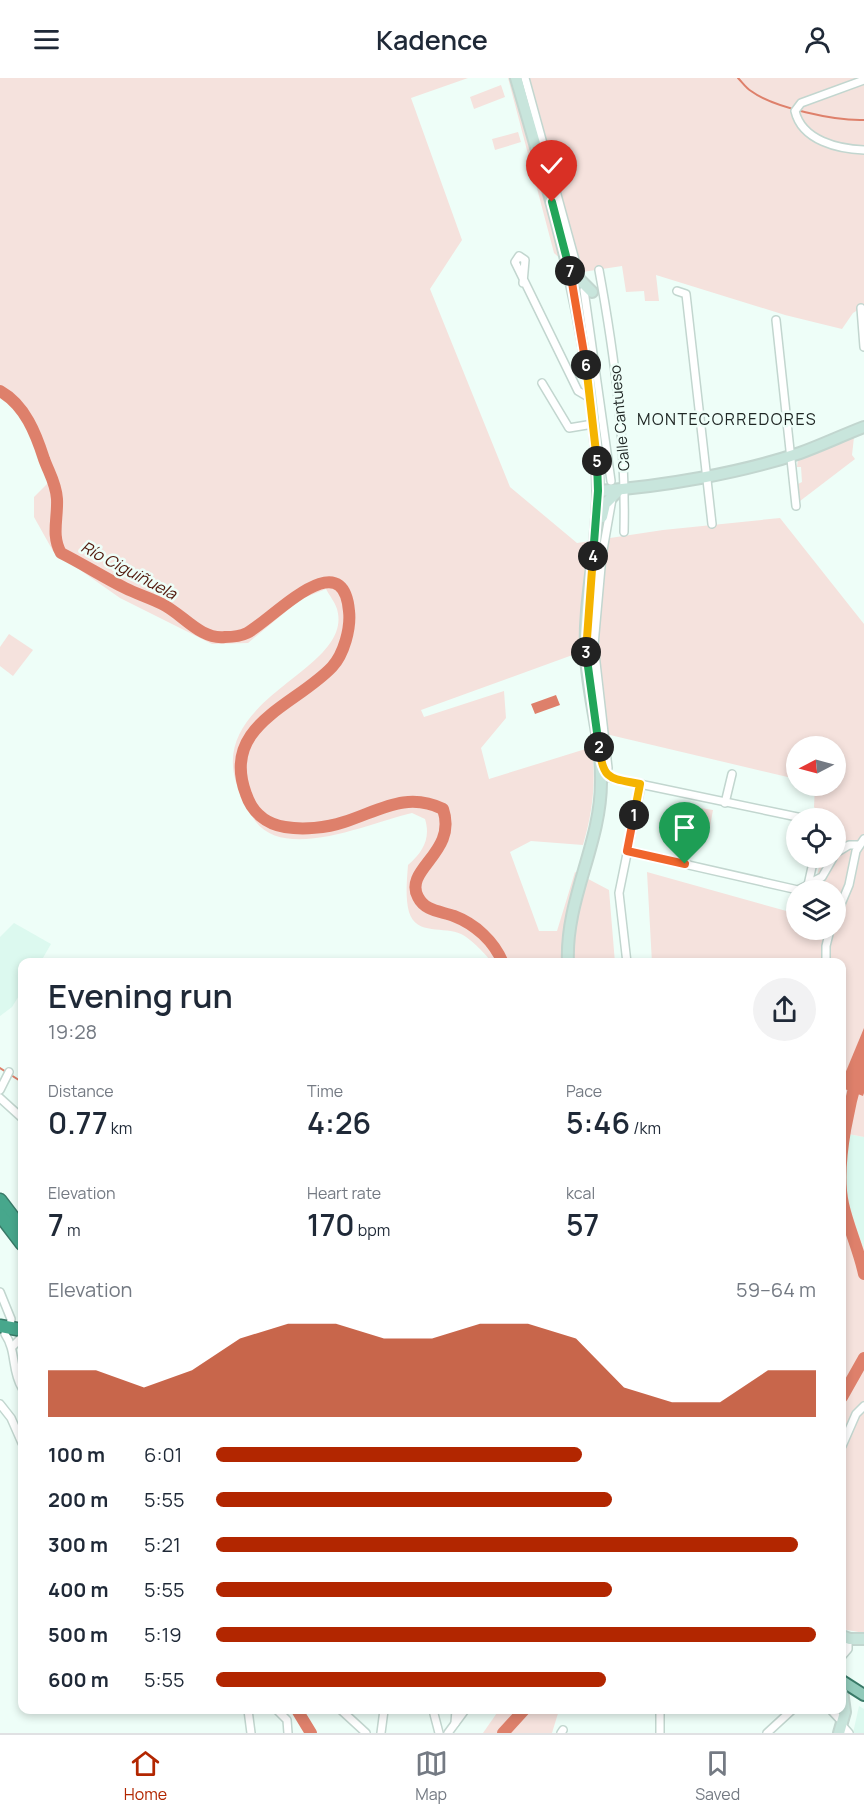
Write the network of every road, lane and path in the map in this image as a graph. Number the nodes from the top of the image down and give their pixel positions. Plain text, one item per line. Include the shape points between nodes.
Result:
1 (516, 78) edge
2 (525, 78) edge
3 (864, 80) edge
4 (864, 150) edge
5 (599, 270) dead end
6 (574, 271) junction
7 (523, 283) dead end
8 (573, 284) junction
9 (588, 291) junction
10 (677, 291) dead end
11 (605, 304) junction
12 (861, 308) dead end
13 (776, 320) dead end
14 (864, 347) edge
15 (542, 383) dead end
16 (590, 398) junction
17 (594, 427) junction
18 (864, 427) edge
19 (790, 455) junction
20 (706, 476) junction
21 (611, 482) dead end
22 (598, 491) junction
23 (619, 494) junction
24 (796, 506) dead end
25 (712, 524) dead end
26 (624, 532) dead end
27 (595, 540) junction
28 (607, 771) junction
29 (732, 774) dead end
30 (640, 784) junction
31 (725, 803) junction
32 (786, 815) edge
33 (861, 842) edge
34 (846, 847) edge
35 (627, 851) junction
36 (827, 868) edge
37 (815, 880) edge
38 (786, 887) edge
39 (846, 892) edge
40 (828, 940) edge
41 (568, 958) edge
42 (626, 958) edge
43 (826, 958) edge
44 (9, 1072) dead end
45 (0, 1090) edge
46 (0, 1098) edge
47 (18, 1114) edge
48 (0, 1200) edge
49 (0, 1215) edge
50 (18, 1224) edge
51 (18, 1239) edge
52 (0, 1292) edge
53 (7, 1330) edge
54 (18, 1341) edge
55 (13, 1346) junction
56 (18, 1381) edge
57 (0, 1404) edge
58 (864, 1406) edge
59 (18, 1434) edge
60 (846, 1437) edge
61 (864, 1639) edge
62 (846, 1642) edge
63 (846, 1684) edge
64 (846, 1691) edge
65 (860, 1696) edge
66 (249, 1714) edge
67 (281, 1714) edge
68 (345, 1714) edge
69 (383, 1714) edge
70 (434, 1714) edge
71 (456, 1714) edge
72 (462, 1714) edge
73 (660, 1714) edge
74 (788, 1714) edge
75 (834, 1714) edge
76 (845, 1714) edge
77 (455, 1725) junction
78 (843, 1729) edge
79 (251, 1733) edge
80 (288, 1733) edge
81 (366, 1733) edge
82 (381, 1733) edge
83 (439, 1733) edge
84 (448, 1733) edge
85 (660, 1733) edge
86 (767, 1733) edge

1 - 6 street
2 - 6 street
3 - 4 street via 801,104 795,111 799,122 820,140 834,147
5 - 11 street, Calle Cantueso
6 - 8 street
6 - 9 street
7 - 16 street via 555,338 578,391
8 - 9 street
8 - 16 street
9 - 11 street
9 - 21 street
10 - 20 street via 686,294
11 - 23 street, Calle Cantueso via 624,438
12 - 14 street
13 - 19 street
15 - 17 street via 568,428
16 - 17 street
17 - 22 street
17 - 23 street via 600,442 604,478
18 - 19 street
19 - 20 street
19 - 24 street
20 - 23 street
20 - 25 street
22 - 23 street
22 - 27 street
23 - 26 street, Calle Cantueso
23 - 27 street via 604,505
23 - 28 street via 603,550 594,645
27 - 28 street via 586,657
28 - 30 street
28 - 41 street via 568,927
29 - 31 street
30 - 31 street
30 - 35 street
31 - 32 street
33 - 34 street
33 - 39 street
35 - 38 street
35 - 42 street via 619,893
36 - 37 street
40 - 43 street
44 - 45 street
46 - 47 street
48 - 50 highway
49 - 51 highway
52 - 53 street via 10,1319
53 - 55 street
54 - 55 street
55 - 56 street
57 - 59 street
58 - 60 street
61 - 62 street
63 - 65 main road
64 - 65 main road
65 - 78 street
66 - 79 street
67 - 80 street via 287,1720
68 - 81 street
69 - 82 street
70 - 83 street
71 - 77 street
72 - 77 street
73 - 85 street
74 - 86 street
75 - 78 street
76 - 78 street
77 - 84 street

